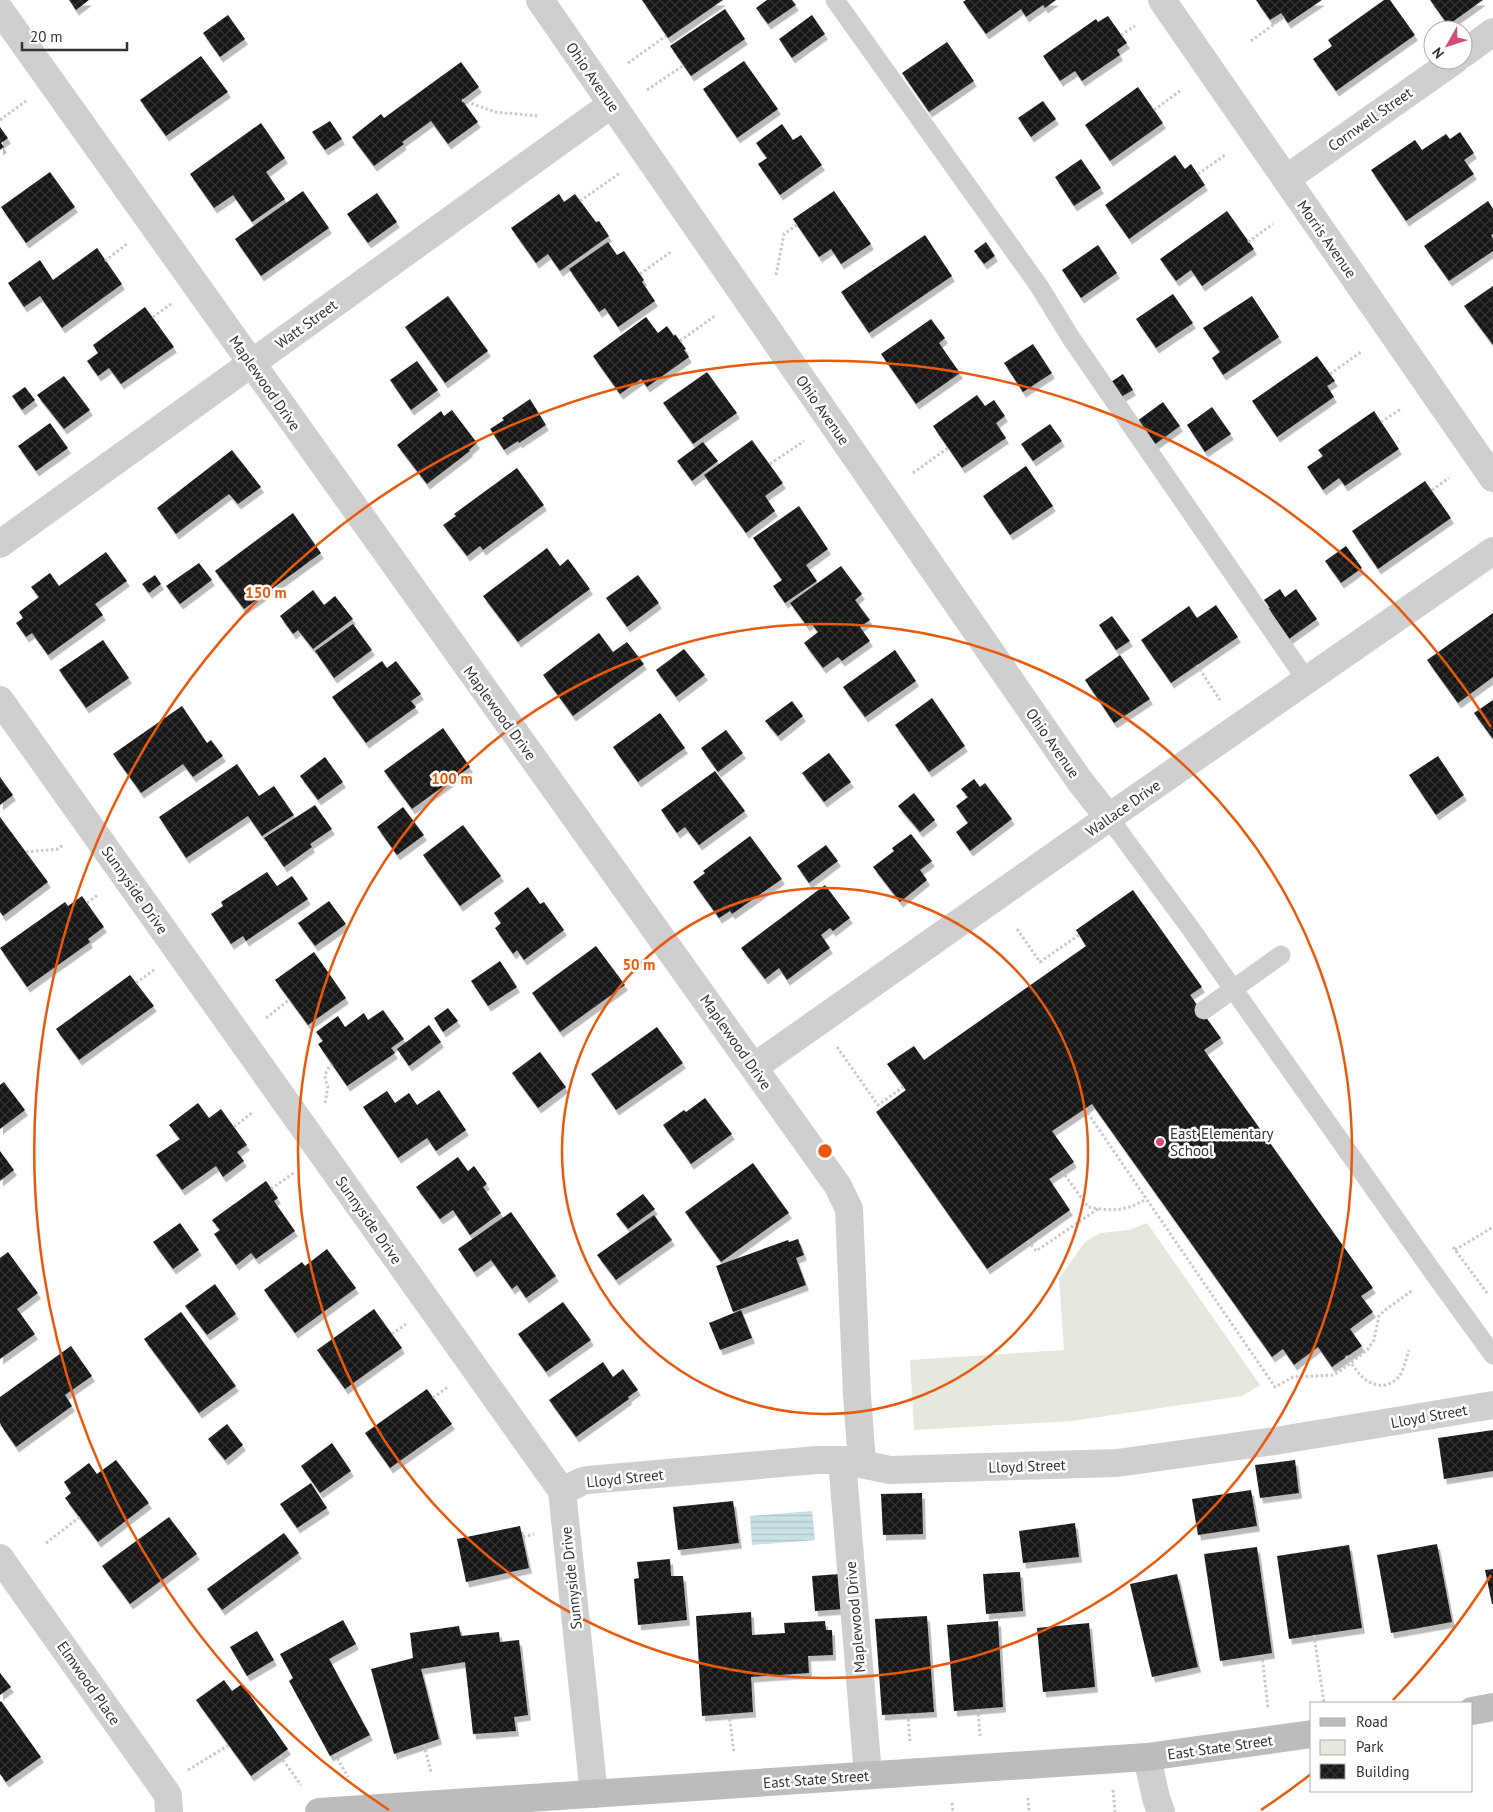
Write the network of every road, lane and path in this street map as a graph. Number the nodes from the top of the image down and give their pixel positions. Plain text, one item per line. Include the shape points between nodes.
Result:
1 (540, 0) edge
2 (835, 0) edge
3 (1162, 0) edge
4 (0, 10) edge
5 (1284, 17) dead end
6 (1135, 26) dead end
7 (1493, 32) edge
8 (1121, 35) dead end
9 (666, 36) dead end
10 (1251, 40) dead end
11 (1473, 47) edge
12 (628, 63) dead end
13 (684, 65) dead end
14 (1441, 70) edge
15 (647, 90) dead end
16 (1180, 91) dead end
17 (33, 97) dead end
18 (462, 100) dead end
19 (612, 104) junction
20 (1154, 110) dead end
21 (546, 117) dead end
22 (0, 120) edge
23 (1225, 155) dead end
24 (620, 173) dead end
25 (1198, 174) dead end
26 (1286, 179) junction
27 (580, 200) dead end
28 (1273, 224) dead end
29 (797, 225) dead end
30 (134, 239) dead end
31 (1248, 242) dead end
32 (672, 251) dead end
33 (105, 261) dead end
34 (640, 274) dead end
35 (776, 275) dead end
36 (177, 299) dead end
37 (716, 315) dead end
38 (153, 317) dead end
39 (680, 340) dead end
40 (1361, 352) dead end
41 (252, 364) junction
42 (1330, 374) dead end
43 (1401, 409) dead end
44 (1381, 422) dead end
45 (804, 441) dead end
46 (948, 448) dead end
47 (770, 464) dead end
48 (913, 473) dead end
49 (1449, 478) dead end
50 (1493, 478) edge
51 (1432, 490) dead end
52 (0, 544) edge
53 (1493, 551) edge
54 (1197, 665) dead end
55 (1307, 681) junction
56 (0, 700) edge
57 (1222, 702) dead end
58 (1108, 818) junction
59 (66, 843) dead end
60 (26, 852) dead end
61 (102, 892) dead end
62 (87, 903) dead end
63 (1016, 929) dead end
64 (1079, 935) dead end
65 (1282, 955) dead end
66 (156, 968) dead end
67 (136, 983) dead end
68 (1233, 989) junction
69 (289, 1000) dead end
70 (1204, 1010) dead end
71 (261, 1022) dead end
72 (834, 1042) dead end
73 (332, 1064) dead end
74 (754, 1067) junction
75 (904, 1087) dead end
76 (1085, 1109) dead end
77 (257, 1110) dead end
78 (324, 1110) dead end
79 (234, 1126) dead end
80 (300, 1169) dead end
81 (1062, 1171) dead end
82 (272, 1189) dead end
83 (1146, 1199) junction
84 (1098, 1209) junction
85 (1493, 1227) edge
86 (1028, 1240) dead end
87 (1417, 1288) dead end
88 (1487, 1293) dead end
89 (409, 1322) dead end
90 (392, 1334) dead end
91 (1409, 1350) dead end
92 (1493, 1355) edge
93 (1346, 1356) dead end
94 (1351, 1363) junction
95 (452, 1384) dead end
96 (433, 1398) dead end
97 (1493, 1405) edge
98 (852, 1462) junction
99 (562, 1491) junction
100 (80, 1517) dead end
101 (46, 1543) dead end
102 (0, 1558) edge
103 (1314, 1635) dead end
104 (1262, 1655) dead end
105 (1324, 1702) edge
106 (1493, 1707) edge
107 (978, 1709) dead end
108 (1473, 1710) edge
109 (1269, 1713) dead end
110 (729, 1714) dead end
111 (908, 1714) dead end
112 (1310, 1734) edge
113 (980, 1740) dead end
114 (910, 1744) dead end
115 (229, 1745) dead end
116 (424, 1745) dead end
117 (335, 1754) dead end
118 (280, 1756) dead end
119 (734, 1756) dead end
120 (1147, 1757) junction
121 (203, 1760) dead end
122 (868, 1775) junction
123 (432, 1777) dead end
124 (351, 1782) dead end
125 (301, 1785) dead end
126 (1113, 1792) dead end
127 (594, 1794) junction
128 (1028, 1797) dead end
129 (952, 1802) dead end
130 (169, 1812) edge
131 (319, 1812) edge
132 (953, 1812) edge
133 (1029, 1812) edge
134 (1115, 1812) edge
135 (1161, 1812) edge

1 - 19 street, Ohio Avenue
2 - 55 lane via 1039,286 1082,354
3 - 26 street, Morris Avenue
4 - 41 street, Maplewood Drive
5 - 10 path
6 - 8 path
7 - 11 street
9 - 12 path
13 - 15 path
14 - 26 street, Cornwell Street
16 - 20 path
17 - 22 path
18 - 21 path via 495,112
19 - 41 street, Watt Street
19 - 58 street, Ohio Avenue
23 - 25 path
24 - 27 path
26 - 50 street, Morris Avenue
28 - 31 path
29 - 35 path via 784,234
30 - 33 path
32 - 34 path
36 - 38 path
37 - 39 path
40 - 42 path
41 - 52 street, Watt Street
41 - 74 street, Maplewood Drive
43 - 44 path
45 - 47 path
46 - 48 path
49 - 51 path
53 - 55 street, Wallace Drive
54 - 57 path
55 - 58 street, Wallace Drive
56 - 99 street, Sunnyside Drive
58 - 68 lane
58 - 74 street, Wallace Drive
59 - 60 path via 58,849
61 - 62 path
63 - 64 path via 1040,962
65 - 68 lane
66 - 67 path
68 - 70 lane
68 - 92 lane
69 - 71 path
72 - 75 path via 878,1105
73 - 78 path via 326,1070 328,1086
74 - 98 street, Maplewood Drive via 838,1186 849,1209 857,1395
76 - 83 path
77 - 79 path
80 - 82 path
81 - 84 path via 1088,1207
83 - 84 path via 1122,1210
83 - 94 path via 1276,1387 1293,1377 1334,1374
84 - 86 path via 1036,1251
85 - 88 path via 1454,1249
87 - 94 path via 1379,1316 1374,1340 1368,1350
89 - 90 path
91 - 94 path via 1399,1377 1389,1384 1376,1386 1366,1381
93 - 94 path
95 - 96 path
97 - 98 street, Lloyd Street via 1275,1441 1117,1462 890,1470
98 - 99 street, Lloyd Street via 817,1460 588,1480
98 - 122 street, Maplewood Drive
99 - 127 street, Sunnyside Drive
100 - 101 path
102 - 130 street, Elmwood Place via 168,1795
103 - 105 path
104 - 109 path
106 - 108 main road
107 - 113 path
110 - 119 path
111 - 114 path
112 - 120 main road, East State Street
115 - 121 path
116 - 123 path
117 - 124 path
118 - 125 path
120 - 122 main road, East State Street
120 - 135 street
122 - 127 main road, East State Street
126 - 134 path
127 - 131 main road, East State Street
128 - 133 path
129 - 132 path

